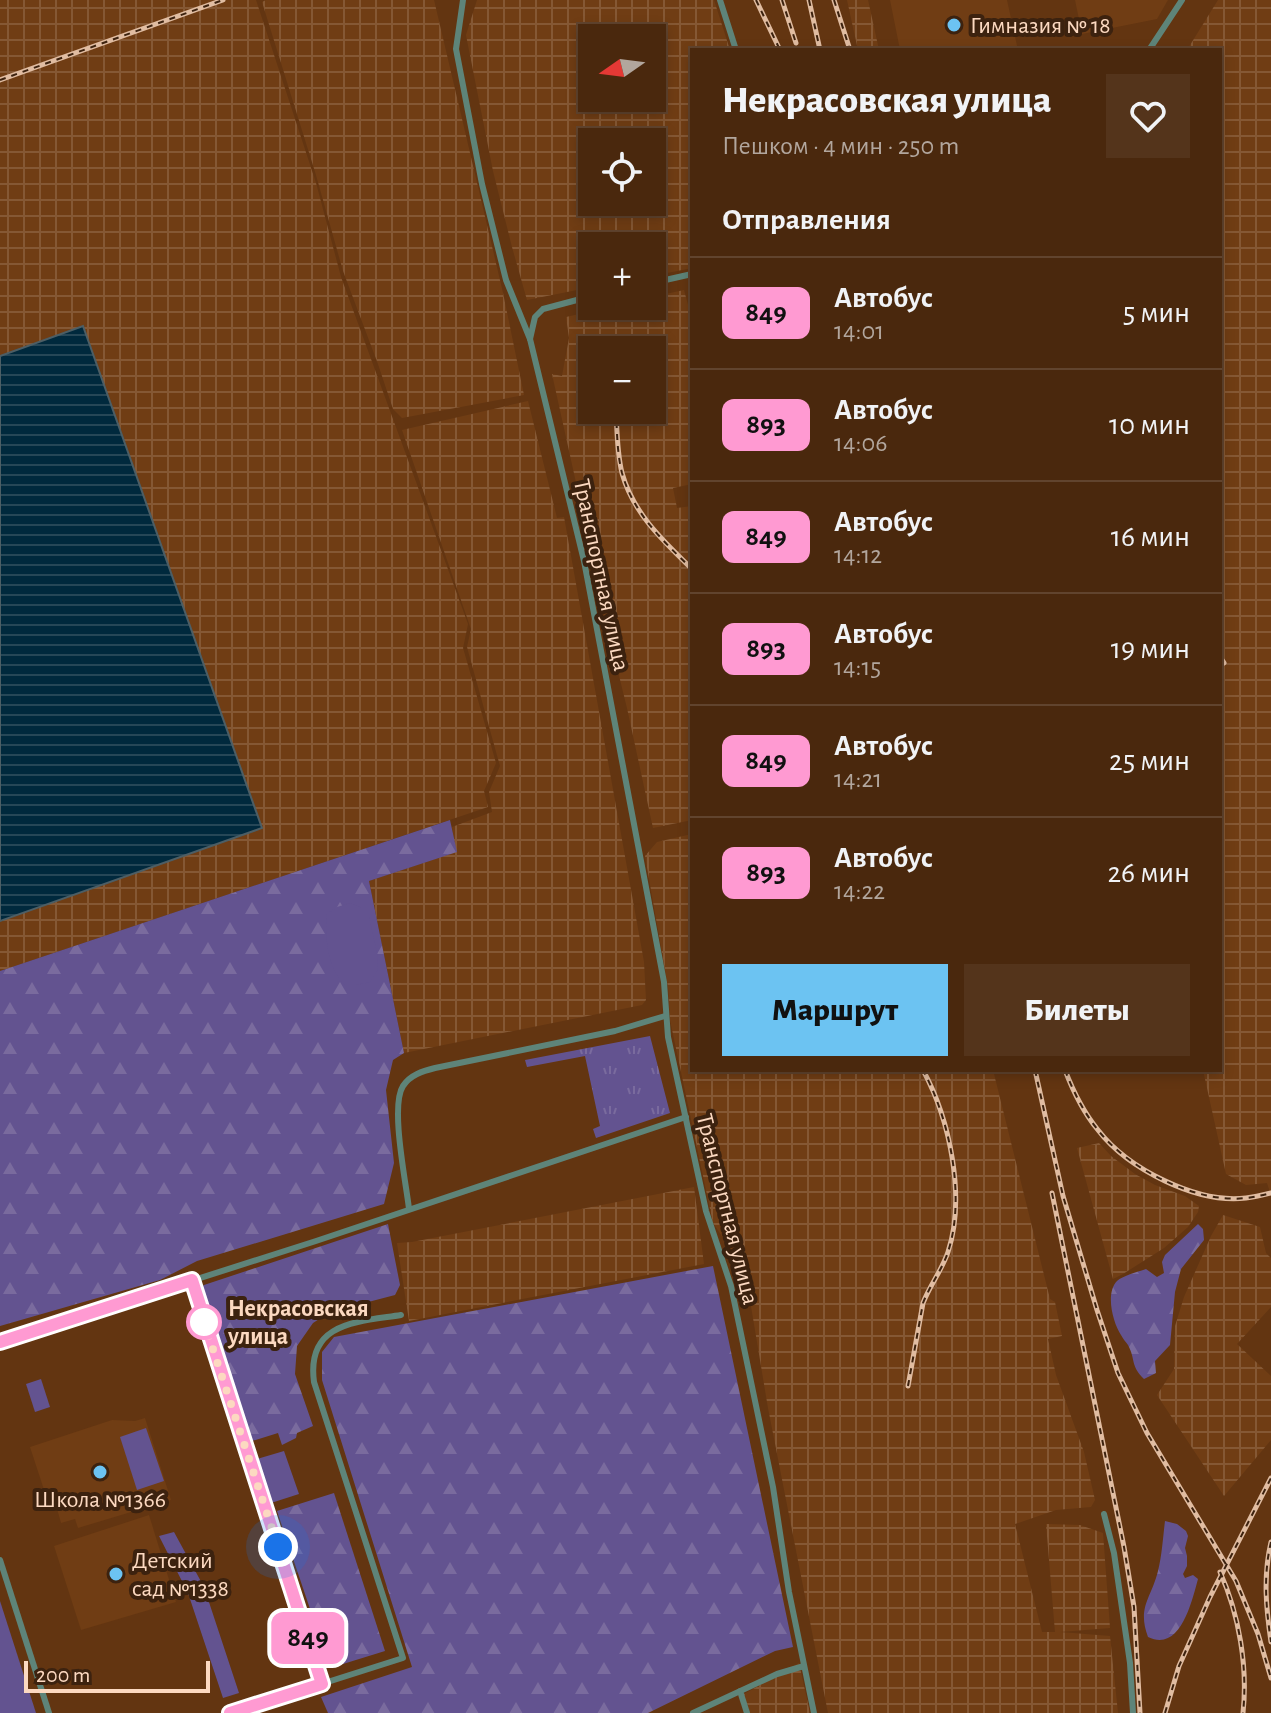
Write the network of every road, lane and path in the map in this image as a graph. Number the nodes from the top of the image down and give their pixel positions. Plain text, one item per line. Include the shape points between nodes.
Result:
1 (463, 0) edge
2 (720, 0) edge
3 (1182, 0) edge
4 (735, 48) edge
5 (1150, 48) edge
6 (690, 274) edge
7 (666, 280) edge
8 (578, 300) edge
9 (530, 339) junction
10 (665, 1016) junction
11 (686, 1117) junction
12 (409, 1209) junction
13 (192, 1280) junction
14 (401, 1315) dead end
15 (0, 1342) edge
16 (1104, 1514) dead end
17 (0, 1560) edge
18 (804, 1666) junction
19 (322, 1684) junction
20 (740, 1691) junction
21 (49, 1713) edge
22 (230, 1713) edge
23 (693, 1713) edge
24 (747, 1713) edge
25 (814, 1713) edge
26 (1133, 1713) edge

1 - 9 street, Транспортная улица via 456,49 482,184 506,280
2 - 4 street
3 - 5 street
6 - 7 street
8 - 9 street via 543,309 535,317
9 - 10 street, Транспортная улица via 584,561 664,982
10 - 11 street, Транспортная улица
10 - 12 street via 435,1068 408,1080 397,1108
11 - 12 street
11 - 18 street, Транспортная улица via 706,1211 731,1286
12 - 13 street
13 - 15 street
13 - 19 street
14 - 19 street via 330,1332 312,1366 403,1658
16 - 26 street via 1114,1553
17 - 21 street
18 - 20 street
18 - 25 street, Транспортная улица
19 - 22 street
20 - 23 street
20 - 24 street

